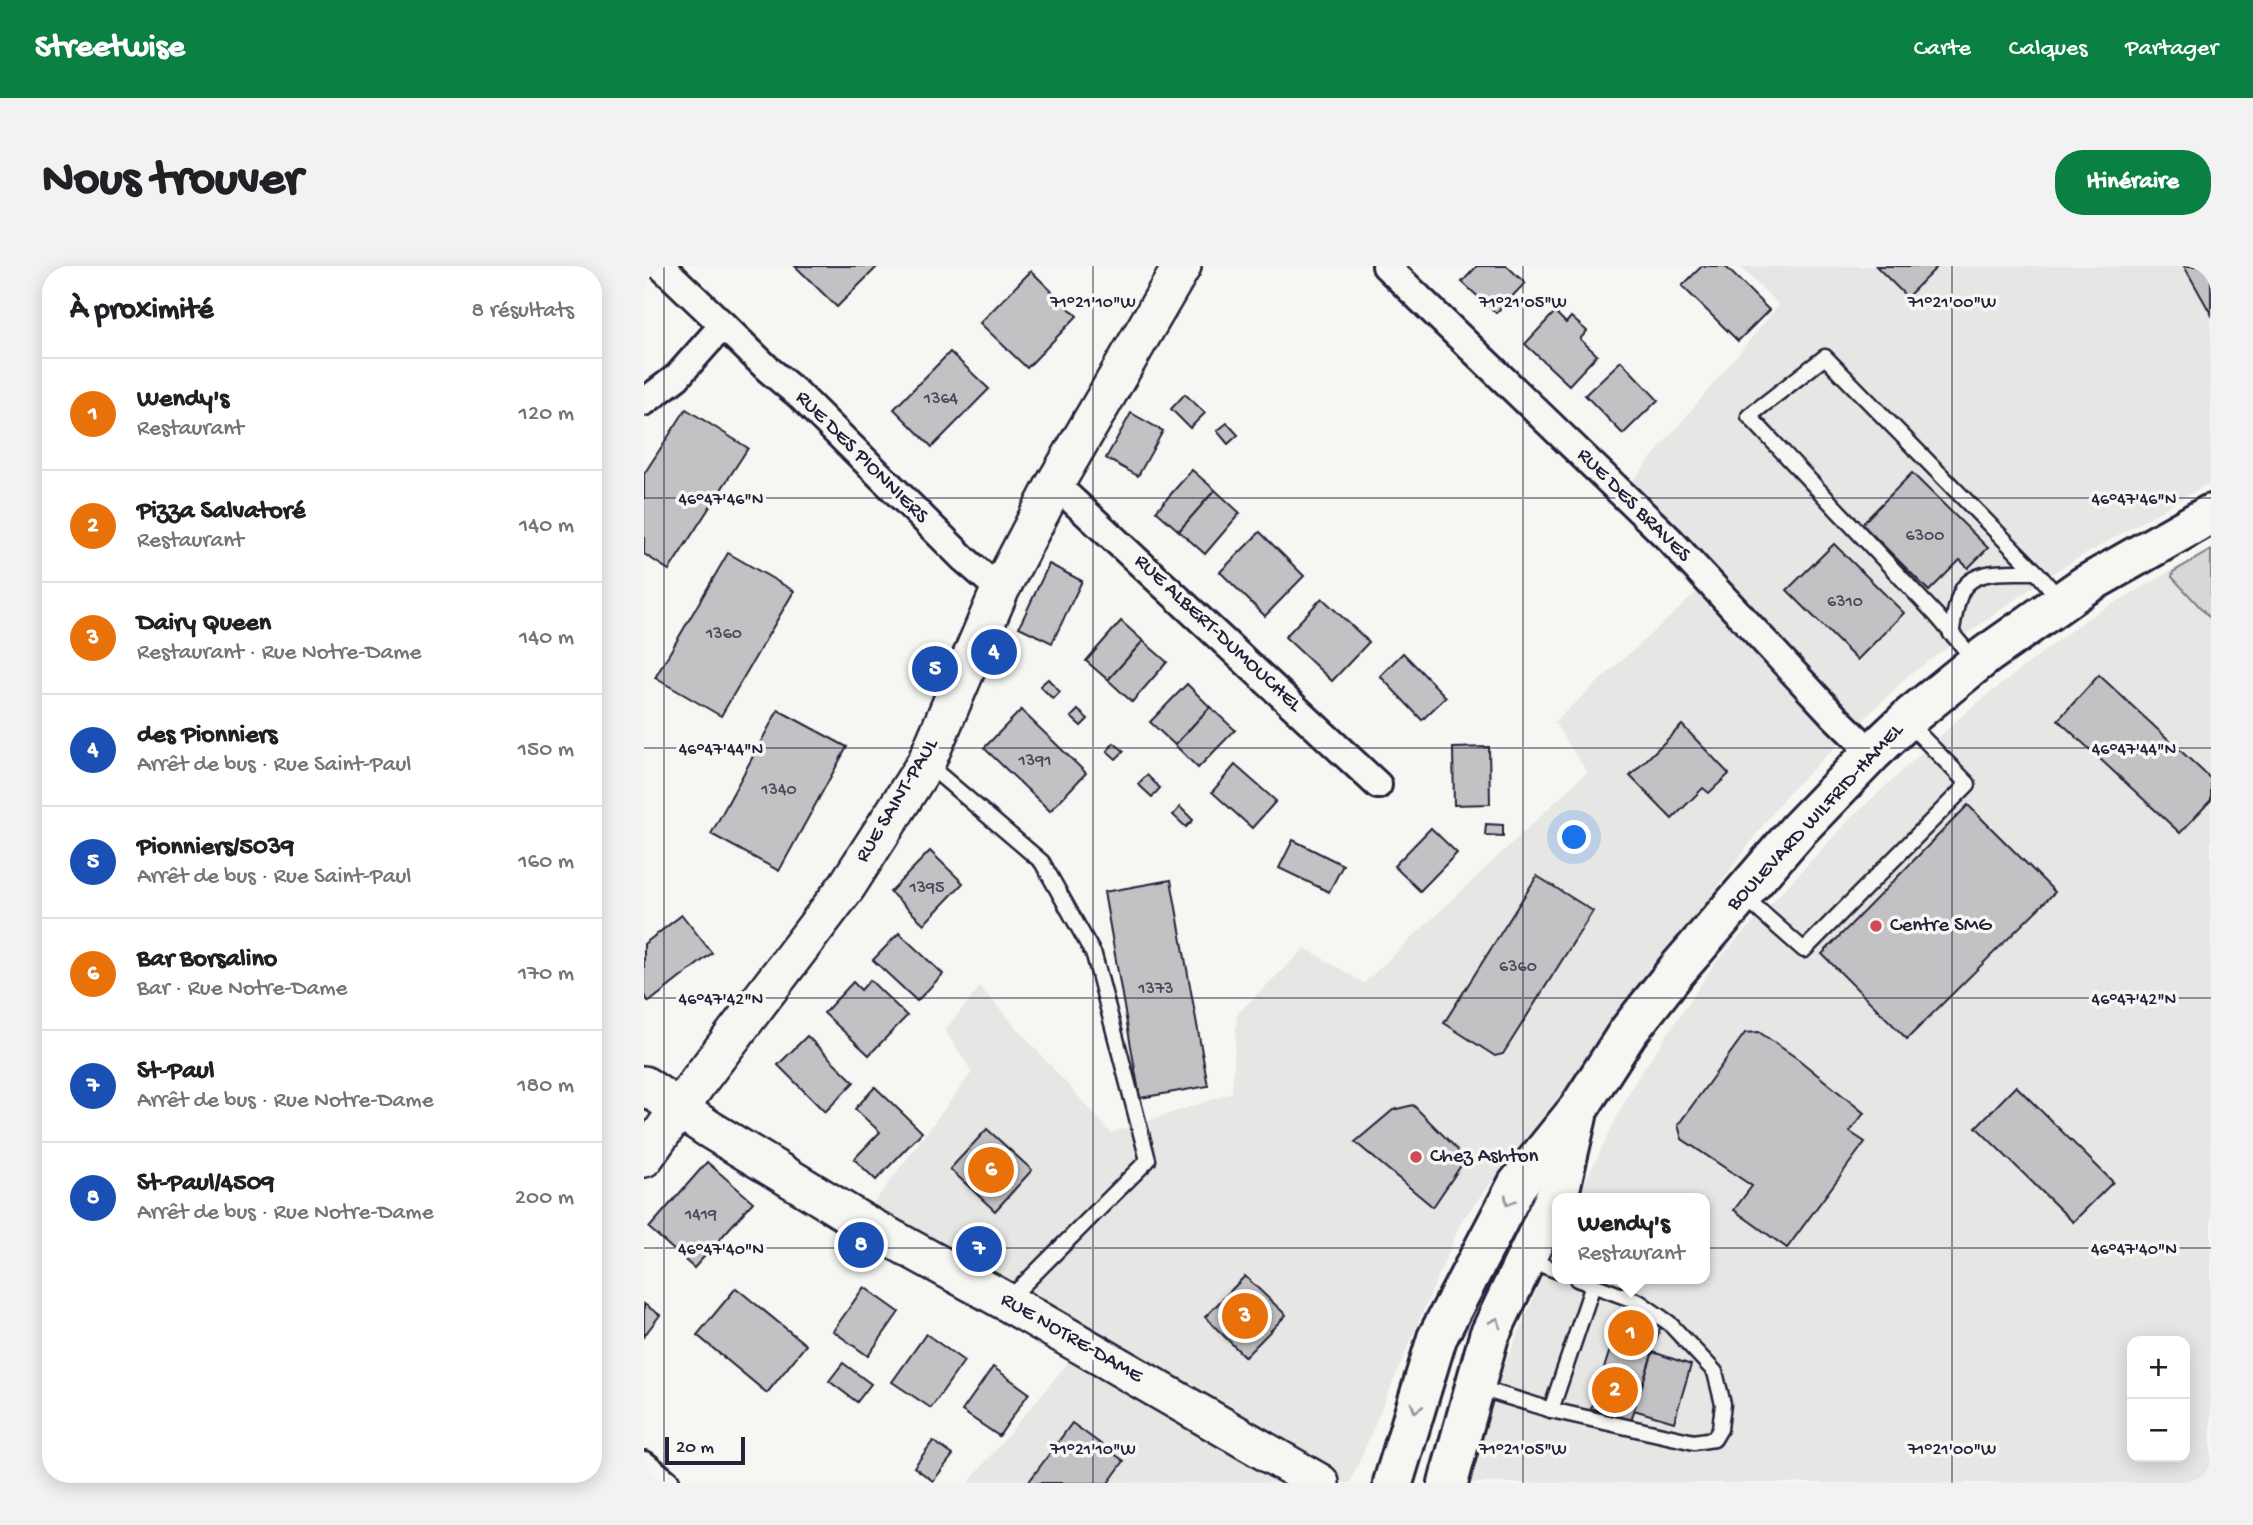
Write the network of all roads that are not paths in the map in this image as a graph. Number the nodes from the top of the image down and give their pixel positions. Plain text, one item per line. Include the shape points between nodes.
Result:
1 (661, 266) edge
2 (1182, 266) edge
3 (1386, 266) edge
4 (723, 325) junction
5 (644, 402) edge
6 (1055, 484) junction
7 (2211, 514) edge
8 (2036, 572) junction
9 (1000, 590) junction
10 (2062, 602) junction
11 (1951, 634) junction
12 (1976, 663) junction
13 (1906, 721) junction
14 (1872, 753) junction
15 (926, 763) junction
16 (1378, 785) dead end
17 (1742, 895) junction
18 (644, 1085) edge
19 (681, 1108) junction
20 (1579, 1108) junction
21 (644, 1158) edge
22 (1559, 1193) edge
23 (1552, 1223) edge
24 (1542, 1265) edge
25 (1593, 1285) joint
26 (1007, 1302) junction
27 (1475, 1387) junction
28 (1551, 1410) junction
29 (644, 1465) edge
30 (666, 1483) edge
31 (1320, 1483) edge
32 (1393, 1483) edge
33 (1448, 1483) edge

1 - 4 street, RUE DES PIONNIERS
2 - 6 street, RUE SAINT-PAUL
3 - 14 street, RUE DES BRAVES via 1669,539
4 - 5 street via 677,377
4 - 9 street, RUE DES PIONNIERS
6 - 9 street, RUE SAINT-PAUL
6 - 16 street, RUE ALBERT-DUMOUCHEL
7 - 10 main road, BOULEVARD WILFRID-HAMEL
8 - 10 lane
8 - 11 lane via 1980,575 1970,581 1959,596
8 - 11 lane via 1825,357 1749,416
9 - 15 street, RUE SAINT-PAUL
10 - 12 main road, BOULEVARD WILFRID-HAMEL
11 - 12 lane
12 - 13 main road, BOULEVARD WILFRID-HAMEL
13 - 14 main road, BOULEVARD WILFRID-HAMEL
13 - 17 lane via 1968,784 1804,950
14 - 17 main road, BOULEVARD WILFRID-HAMEL
15 - 19 street, RUE SAINT-PAUL via 847,886
15 - 26 lane via 1042,862 1094,955 1148,1160
17 - 20 main road, BOULEVARD WILFRID-HAMEL via 1628,1032
18 - 19 street, RUE NOTRE-DAME
19 - 21 street, RUE SAINT-PAUL
19 - 26 street, RUE NOTRE-DAME via 860,1221
20 - 22 main road, BOULEVARD WILFRID-HAMEL
20 -> 32 main road, BOULEVARD WILFRID-HAMEL via 1517,1185 1437,1338
23 - 24 main road, BOULEVARD WILFRID-HAMEL
27 -> 24 main road, BOULEVARD WILFRID-HAMEL via 1489,1336
25 - 28 lane
25 - 28 lane via 1639,1302 1670,1323 1715,1372 1723,1404 1720,1429 1714,1439 1694,1442
26 - 31 street, RUE NOTRE-DAME via 1284,1468
27 - 28 lane
27 - 33 main road, BOULEVARD WILFRID-HAMEL
29 - 30 street

